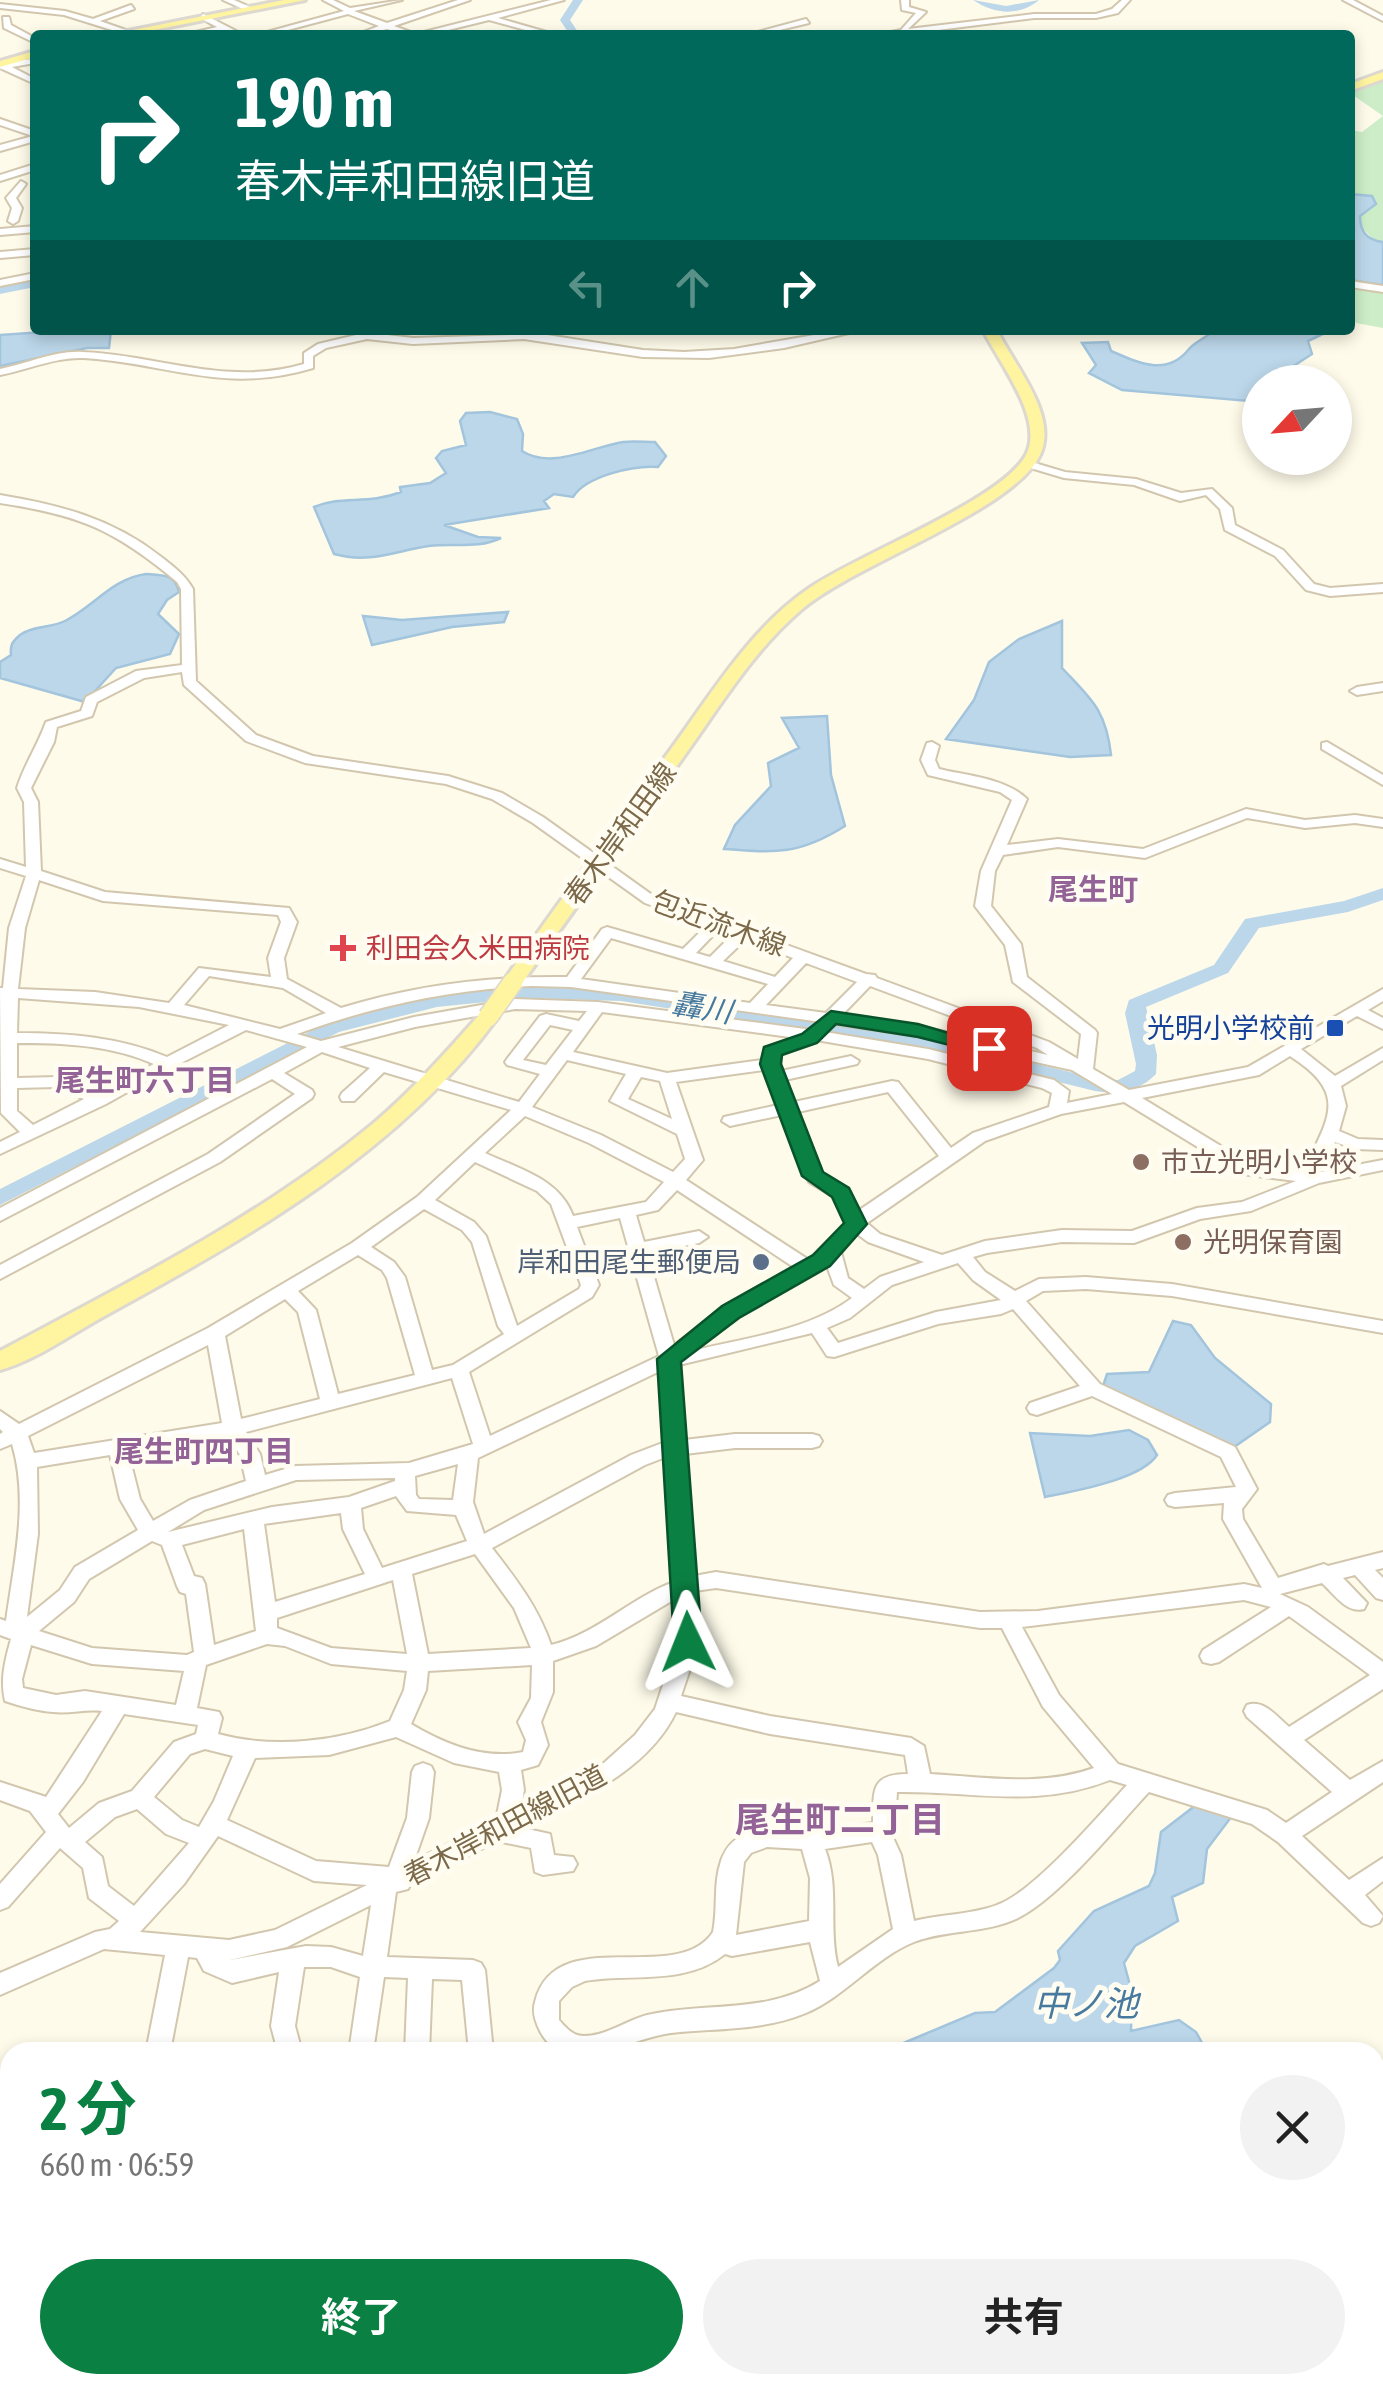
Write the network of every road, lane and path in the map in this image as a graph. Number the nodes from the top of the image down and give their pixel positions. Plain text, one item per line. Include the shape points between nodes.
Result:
1 (288, 0) edge
2 (300, 0) edge
3 (327, 0) edge
4 (398, 0) edge
5 (465, 0) edge
6 (560, 0) edge
7 (905, 0) edge
8 (1126, 0) edge
9 (1346, 0) edge
10 (273, 1) edge
11 (378, 4) junction
12 (444, 4) edge
13 (230, 5) edge
14 (1383, 5) edge
15 (0, 6) edge
16 (246, 6) junction
17 (1359, 6) junction
18 (422, 10) junction
19 (147, 11) dead end
20 (348, 11) junction
21 (387, 11) dead end
22 (64, 13) junction
23 (489, 18) junction
24 (3, 19) edge
25 (208, 19) junction
26 (1383, 19) edge
27 (479, 21) junction
28 (806, 21) dead end
29 (92, 22) junction
30 (242, 25) dead end
31 (383, 27) junction
32 (223, 28) junction
33 (290, 28) junction
34 (454, 29) junction
35 (904, 29) junction
36 (115, 30) edge
37 (138, 30) edge
38 (142, 30) edge
39 (213, 30) edge
40 (227, 30) edge
41 (281, 30) edge
42 (294, 30) edge
43 (374, 30) edge
44 (394, 30) edge
45 (448, 30) edge
46 (533, 30) edge
47 (770, 30) edge
48 (900, 30) edge
49 (30, 38) edge
50 (30, 60) edge
51 (3, 65) edge
52 (1383, 75) edge
53 (30, 79) edge
54 (1355, 84) edge
55 (0, 122) edge
56 (30, 134) edge
57 (30, 138) edge
58 (0, 148) edge
59 (30, 168) edge
60 (1, 177) edge
61 (21, 184) junction
62 (30, 184) edge
63 (30, 207) edge
64 (17, 208) junction
65 (13, 220) dead end
66 (0, 235) edge
67 (30, 236) edge
68 (30, 239) edge
69 (30, 252) edge
70 (21, 253) junction
71 (0, 254) edge
72 (25, 267) dead end
73 (30, 277) edge
74 (0, 283) edge
75 (1355, 285) edge
76 (30, 288) edge
77 (1383, 289) edge
78 (0, 294) edge
79 (829, 335) edge
80 (993, 335) edge
81 (366, 336) joint
82 (486, 336) joint
83 (0, 372) edge
84 (1028, 464) junction
85 (0, 499) edge
86 (1383, 588) edge
87 (186, 668) junction
88 (1383, 687) edge
89 (1357, 691) dead end
90 (932, 746) dead end
91 (1326, 746) dead end
92 (1383, 781) edge
93 (1383, 823) edge
94 (998, 850) junction
95 (0, 863) edge
96 (597, 866) junction
97 (34, 873) junction
98 (715, 925) junction
99 (742, 934) junction
100 (686, 954) junction
101 (805, 954) junction
102 (713, 963) junction
103 (870, 978) junction
104 (514, 981) junction
105 (278, 982) junction
106 (572, 982) junction
107 (777, 982) junction
108 (5, 993) edge
109 (1383, 994) edge
110 (175, 1006) junction
111 (598, 1007) junction
112 (754, 1008) junction
113 (1357, 1010) junction
114 (336, 1012) junction
115 (831, 1018) junction
116 (244, 1024) junction
117 (1383, 1024) edge
118 (582, 1028) junction
119 (813, 1035) junction
120 (290, 1037) junction
121 (4, 1038) edge
122 (838, 1039) junction
123 (320, 1045) junction
124 (1290, 1050) junction
125 (562, 1054) junction
126 (1383, 1054) edge
127 (851, 1061) junction
128 (171, 1065) junction
129 (382, 1065) junction
130 (1082, 1069) junction
131 (636, 1070) junction
132 (550, 1071) junction
133 (773, 1071) junction
134 (275, 1074) junction
135 (667, 1078) junction
136 (437, 1080) junction
137 (8, 1083) junction
138 (1335, 1083) junction
139 (872, 1091) junction
140 (1124, 1095) junction
141 (348, 1097) dead end
142 (100, 1100) junction
143 (522, 1108) junction
144 (1056, 1110) junction
145 (791, 1111) junction
146 (730, 1121) dead end
147 (684, 1130) junction
148 (32, 1134) junction
149 (1329, 1134) junction
150 (1383, 1145) edge
151 (0, 1149) edge
152 (474, 1154) junction
153 (947, 1154) junction
154 (1383, 1156) edge
155 (1383, 1166) edge
156 (1312, 1178) junction
157 (676, 1180) junction
158 (422, 1201) junction
159 (627, 1213) junction
160 (0, 1215) edge
161 (570, 1223) junction
162 (856, 1224) junction
163 (699, 1237) dead end
164 (358, 1247) junction
165 (638, 1249) junction
166 (832, 1252) junction
167 (962, 1256) junction
168 (940, 1260) junction
169 (809, 1269) junction
170 (0, 1274) edge
171 (286, 1290) junction
172 (866, 1298) junction
173 (1016, 1302) junction
174 (816, 1326) junction
175 (1383, 1327) edge
176 (214, 1333) junction
177 (516, 1336) junction
178 (669, 1359) junction
179 (0, 1362) edge
180 (459, 1370) junction
181 (424, 1378) junction
182 (1093, 1389) junction
183 (331, 1403) junction
184 (1038, 1408) dead end
185 (0, 1418) edge
186 (233, 1428) junction
187 (10, 1439) edge
188 (812, 1441) dead end
189 (117, 1444) junction
190 (675, 1447) junction
191 (476, 1452) junction
192 (28, 1461) junction
193 (405, 1478) junction
194 (256, 1484) junction
195 (1244, 1494) junction
196 (1175, 1500) dead end
197 (350, 1504) junction
198 (464, 1508) junction
199 (253, 1520) junction
200 (160, 1536) junction
201 (482, 1544) junction
202 (1383, 1560) edge
203 (1360, 1566) junction
204 (400, 1572) junction
205 (1324, 1572) junction
206 (377, 1578) junction
207 (686, 1584) junction
208 (1383, 1592) edge
209 (1277, 1596) junction
210 (1356, 1603) dead end
211 (1008, 1620) junction
212 (267, 1625) junction
213 (13, 1630) edge
214 (544, 1655) junction
215 (1211, 1656) dead end
216 (201, 1658) junction
217 (421, 1662) junction
218 (1381, 1671) edge
219 (5, 1680) edge
220 (670, 1702) junction
221 (118, 1705) junction
222 (1255, 1711) dead end
223 (186, 1714) junction
224 (398, 1727) junction
225 (204, 1740) junction
226 (1288, 1740) junction
227 (246, 1751) junction
228 (509, 1763) junction
229 (1383, 1770) edge
230 (422, 1772) dead end
231 (1110, 1772) junction
232 (920, 1782) junction
233 (1145, 1782) junction
234 (0, 1790) edge
235 (1348, 1793) junction
236 (140, 1798) junction
237 (58, 1829) junction
238 (502, 1830) junction
239 (209, 1832) junction
240 (879, 1833) junction
241 (1286, 1835) junction
242 (810, 1840) junction
243 (566, 1864) dead end
244 (1383, 1868) edge
245 (394, 1883) junction
246 (1346, 1895) junction
247 (0, 1900) edge
248 (1372, 1916) dead end
249 (136, 1921) junction
250 (818, 1930) junction
251 (907, 1934) junction
252 (114, 1940) junction
253 (722, 1941) junction
254 (178, 1947) junction
255 (205, 1950) junction
256 (292, 1958) junction
257 (374, 1964) junction
258 (421, 1967) junction
259 (0, 1984) edge
260 (833, 1984) junction
261 (160, 2042) edge
262 (287, 2042) edge
263 (362, 2042) edge
264 (418, 2042) edge
265 (480, 2042) edge
266 (561, 2042) edge
267 (602, 2042) edge

1 - 10 main road
2 - 13 main road
3 - 20 street
4 - 11 street
5 - 12 street
6 - 23 street
7 - 35 street via 905,8 922,12
8 - 35 street via 1096,16
9 - 17 street
10 - 16 main road
11 - 20 street
11 - 21 street
12 - 18 street
12 - 27 street
13 - 16 street
13 - 25 main road
14 - 17 street
15 - 22 street
16 - 37 main road
17 - 26 street
18 - 31 street
18 - 34 street
19 - 29 street via 128,6
20 - 31 street
20 - 33 street
22 - 24 street
22 - 29 street
23 - 27 street
23 - 46 street
24 - 49 street
25 - 32 street
25 - 38 main road
27 - 34 street
28 - 47 street
29 - 36 street
30 - 32 street
31 - 43 street
31 - 44 street
32 - 39 street
32 - 40 street
33 - 41 street
33 - 42 street
34 - 45 street
35 - 48 street
50 - 51 main road
51 - 53 street
52 - 54 main road
55 - 56 street
57 - 58 street
59 - 60 street
60 - 61 street
61 - 62 street
61 - 64 street via 11,198
63 - 64 street
64 - 65 street
66 - 67 street
68 - 70 street
69 - 70 street
70 - 71 street
70 - 72 street
73 - 74 street
75 - 77 street
76 - 78 street
79 - 82 street via 677,355
80 - 84 main road via 1036,419 1038,442
81 - 82 street via 431,342
81 - 83 street via 315,348 309,366 279,375 194,374 82,355
84 - 86 street via 1136,482 1180,497 1208,492 1226,508 1229,527 1278,553 1310,587
84 - 96 main road, 春木岸和田線 via 987,495 828,583 778,623
85 - 87 street via 56,507 121,530 182,580
87 - 96 street, 包近流木線 via 192,686 251,738 310,760 448,780 496,796
87 - 97 street via 141,674 91,700 88,714 52,725 50,742 28,770 24,788 31,802
88 - 89 street
90 - 94 street via 933,772 1020,799
91 - 92 street
93 - 94 street via 1304,824 1246,813 1145,854 1058,843
94 - 130 street via 983,906 1013,944 1020,979 1088,1034
95 - 97 street
96 - 98 street, 包近流木線 via 650,900
96 - 104 main road, 春木岸和田線
97 - 105 street via 104,896 284,911
97 - 108 street
98 - 99 street, 包近流木線
98 - 100 street
99 - 101 street, 包近流木線
99 - 102 street
100 - 102 street
100 - 106 street via 607,932
101 - 103 street, 包近流木線
101 - 107 street
102 - 107 street
103 - 115 street
103 - 130 street, 包近流木線 via 1043,1045
104 - 106 street
104 - 114 street via 412,992
104 - 136 main road, 春木岸和田線, bridge
105 - 110 street via 205,970
105 - 114 street
106 - 112 street
107 - 112 street
108 - 110 street via 98,994
108 - 121 street
109 - 113 street
110 - 116 street
111 - 118 street
111 - 119 street
111 - 123 street via 551,1002 478,1008
112 - 115 street
113 - 117 street
113 - 124 street
114 - 120 street
115 - 119 street
115 - 130 street
116 - 120 street
116 - 128 street
118 - 125 street
118 - 132 street via 546,1019 514,1062
119 - 122 street
119 - 133 street via 772,1052
120 - 123 street
121 - 128 street via 124,1046
121 - 137 street
122 - 127 street
122 - 144 street via 1048,1084 1061,1092
123 - 129 street
123 - 134 street
124 - 138 street
124 - 140 street via 1235,1077
125 - 131 street
125 - 132 street
126 - 138 street
127 - 133 street
127 - 139 street
128 - 142 street
129 - 136 street
129 - 141 street
130 - 140 street, 包近流木線
131 - 135 street
131 - 147 street via 618,1101
132 - 143 street
133 - 135 street
133 - 145 street
134 - 160 street
134 - 170 street via 306,1094 214,1158
135 - 147 street
136 - 143 street
136 - 179 main road, 春木岸和田線 via 290,1198
137 - 142 street via 58,1082
137 - 148 street via 9,1113
138 - 149 street via 1337,1117
139 - 145 street
139 - 153 street via 892,1086
140 - 144 street
140 - 156 street, 包近流木線 via 1227,1161
142 - 148 street
143 - 152 street
143 - 157 street
144 - 153 street
145 - 146 street
145 - 162 street via 814,1176 841,1193
147 - 157 street via 694,1160
148 - 151 street
149 - 150 street
149 - 156 street
152 - 158 street
152 - 161 street via 543,1188
153 - 162 street
154 - 156 street
155 - 156 street, 包近流木線
156 - 167 street via 1245,1207 1197,1214 1134,1236 1062,1236 984,1246
157 - 159 street via 652,1206
157 - 169 street
158 - 164 street
158 - 177 street via 480,1240
159 - 161 street
159 - 165 street, 春木岸和田線旧道
161 - 177 street via 590,1285
162 - 166 street
162 - 168 street via 883,1243
163 - 165 street
164 - 171 street
164 - 181 street via 396,1277
165 - 178 street, 春木岸和田線旧道
166 - 169 street
166 - 172 street via 840,1281
167 - 168 street
167 - 173 street
168 - 172 street via 886,1281
169 - 178 street via 730,1312
171 - 176 street
171 - 183 street via 307,1310
172 - 174 street
173 - 174 street via 936,1318 834,1351
173 - 175 street via 1039,1285 1086,1283 1172,1290
173 - 182 street
174 - 178 street
176 - 186 street
176 - 187 street
177 - 180 street
178 - 190 street, 春木岸和田線旧道
178 - 191 street
180 - 181 street
180 - 191 street
181 - 183 street
182 - 184 street
182 - 195 street via 1228,1452
183 - 186 street
185 - 187 street
186 - 189 street
186 - 194 street via 250,1454
187 - 192 street
188 - 190 street
189 - 192 street
189 - 200 street via 130,1499
190 - 201 street
190 - 207 street, 春木岸和田線旧道
191 - 193 street
191 - 198 street
192 - 213 street
193 - 194 street via 294,1473
193 - 197 street
193 - 198 street via 414,1506
194 - 200 street via 198,1505
195 - 196 street
195 - 209 street via 1232,1507 1233,1519
197 - 199 street
197 - 206 street via 353,1529
198 - 201 street
199 - 200 street
199 - 212 street
200 - 213 street via 82,1573 67,1596
200 - 216 street via 188,1586 195,1584
201 - 204 street
201 - 214 street via 519,1594
202 - 203 street
203 - 205 street
203 - 208 street
204 - 206 street
204 - 217 street
205 - 209 street
205 - 210 street
206 - 212 street
207 - 211 street via 716,1580
207 - 214 street via 591,1641
207 - 220 street, 春木岸和田線旧道 via 688,1642
209 - 211 street via 1244,1592
209 - 215 street
209 - 218 street
211 - 231 street via 1051,1701
212 - 216 street
212 - 217 street via 330,1656
213 - 216 street via 92,1656 187,1664
213 - 219 street
214 - 217 street
214 - 228 street via 544,1698 529,1722 538,1750
216 - 223 street
217 - 224 street via 418,1689
218 - 226 street
219 - 221 street via 13,1695
220 - 232 street via 911,1747
220 - 238 street, 春木岸和田線旧道 via 643,1741 604,1776
221 - 223 street
221 - 237 street via 74,1770
222 - 226 street
223 - 225 street via 212,1718
224 - 227 street via 372,1737
224 - 228 street via 438,1749
225 - 227 street
225 - 236 street via 182,1748
226 - 235 street
227 - 239 street
228 - 238 street via 513,1790
229 - 235 street
230 - 245 street via 418,1818
231 - 232 street via 1029,1791
231 - 233 street
232 - 240 street via 885,1789
233 - 241 street via 1259,1817
233 - 251 street via 1010,1912
234 - 237 street via 38,1804
235 - 241 street
236 - 237 street
236 - 239 street via 174,1827
237 - 247 street
237 - 249 street via 94,1864 97,1891
238 - 243 street via 542,1840 542,1865
238 - 245 street, 春木岸和田線旧道
239 - 245 street via 314,1872
239 - 249 street via 182,1874
240 - 242 street
240 - 251 street
241 - 246 street
242 - 250 street via 825,1890
242 - 253 street via 760,1839 735,1854
244 - 246 street
245 - 255 street, 春木岸和田線旧道 via 279,1940
245 - 257 street
246 - 248 street
249 - 252 street
250 - 253 street via 732,1946
250 - 260 street
251 - 260 street
252 - 254 street, 春木岸和田線旧道
252 - 259 street, 春木岸和田線旧道
253 - 266 street via 681,1967 618,1966 563,1981 546,2003 546,2019
254 - 255 street, 春木岸和田線旧道
254 - 261 street
255 - 256 street via 212,1964 232,1972
256 - 257 street
256 - 262 street via 283,2026
257 - 258 street
257 - 263 street
258 - 264 street
258 - 265 street via 473,1970
260 - 267 street via 770,2014 654,2024

